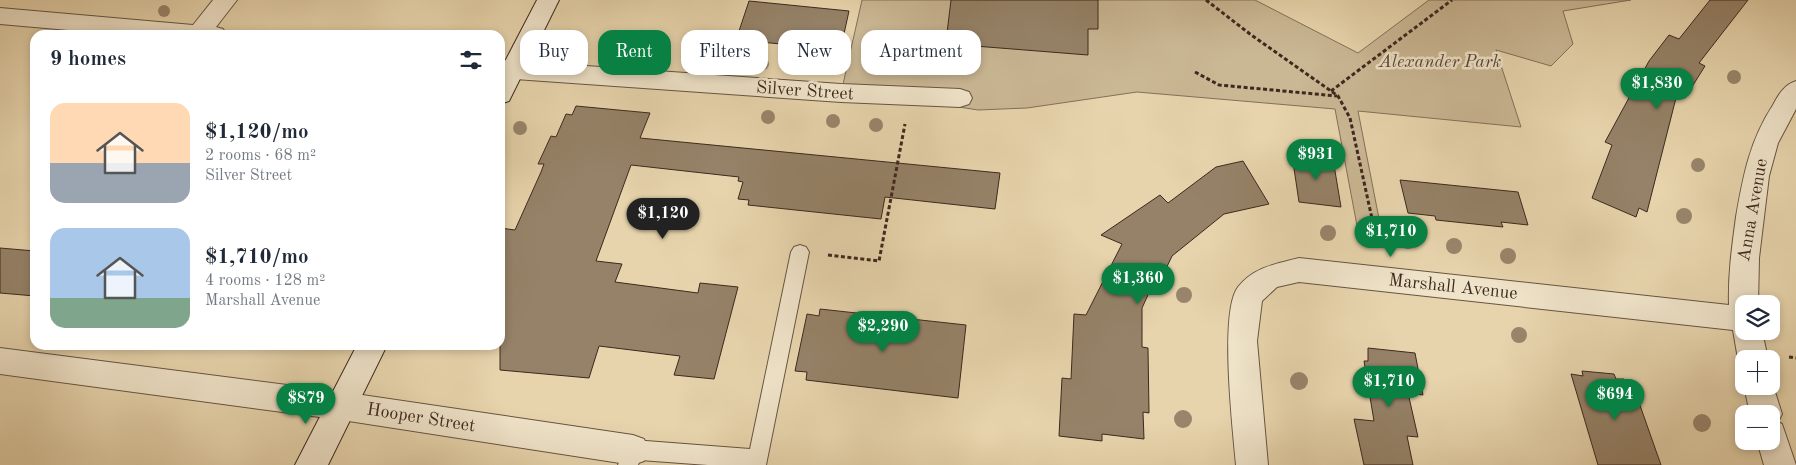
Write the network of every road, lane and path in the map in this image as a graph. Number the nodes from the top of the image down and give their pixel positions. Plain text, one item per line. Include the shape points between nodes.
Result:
1 (226, 0) edge
2 (548, 0) edge
3 (1206, 0) edge
4 (1452, 0) edge
5 (0, 16) edge
6 (161, 30) edge
7 (209, 30) edge
8 (506, 69) edge
9 (1195, 72) dead end
10 (1796, 90) edge
11 (1331, 91) junction
12 (911, 96) junction
13 (1338, 96) junction
14 (960, 98) dead end
15 (800, 252) joint
16 (1384, 280) junction
17 (1743, 295) edge
18 (1735, 318) edge
19 (370, 350) edge
20 (1789, 357) dead end
21 (1796, 358) edge
22 (0, 362) edge
23 (342, 406) junction
24 (1776, 450) edge
25 (631, 458) edge
26 (311, 465) edge
27 (1252, 465) edge
28 (1780, 465) edge

1 - 7 street
2 - 8 street
3 - 11 path
4 - 11 path
5 - 6 street
8 - 12 street, Silver Street
9 - 13 path via 1219,85
10 - 17 street, Anna Avenue via 1775,121 1756,175 1743,258
11 - 13 path
12 - 14 street, Silver Street
12 - 15 path via 879,260
13 - 16 path via 1350,118
15 - 25 lane via 758,459
16 - 18 street, Marshall Avenue
16 - 27 street, Marshall Avenue via 1299,270 1269,277 1248,296 1242,340
19 - 23 street
20 - 21 path
22 - 23 street, Hooper Street
23 - 25 street, Hooper Street
23 - 26 street
24 - 28 street

